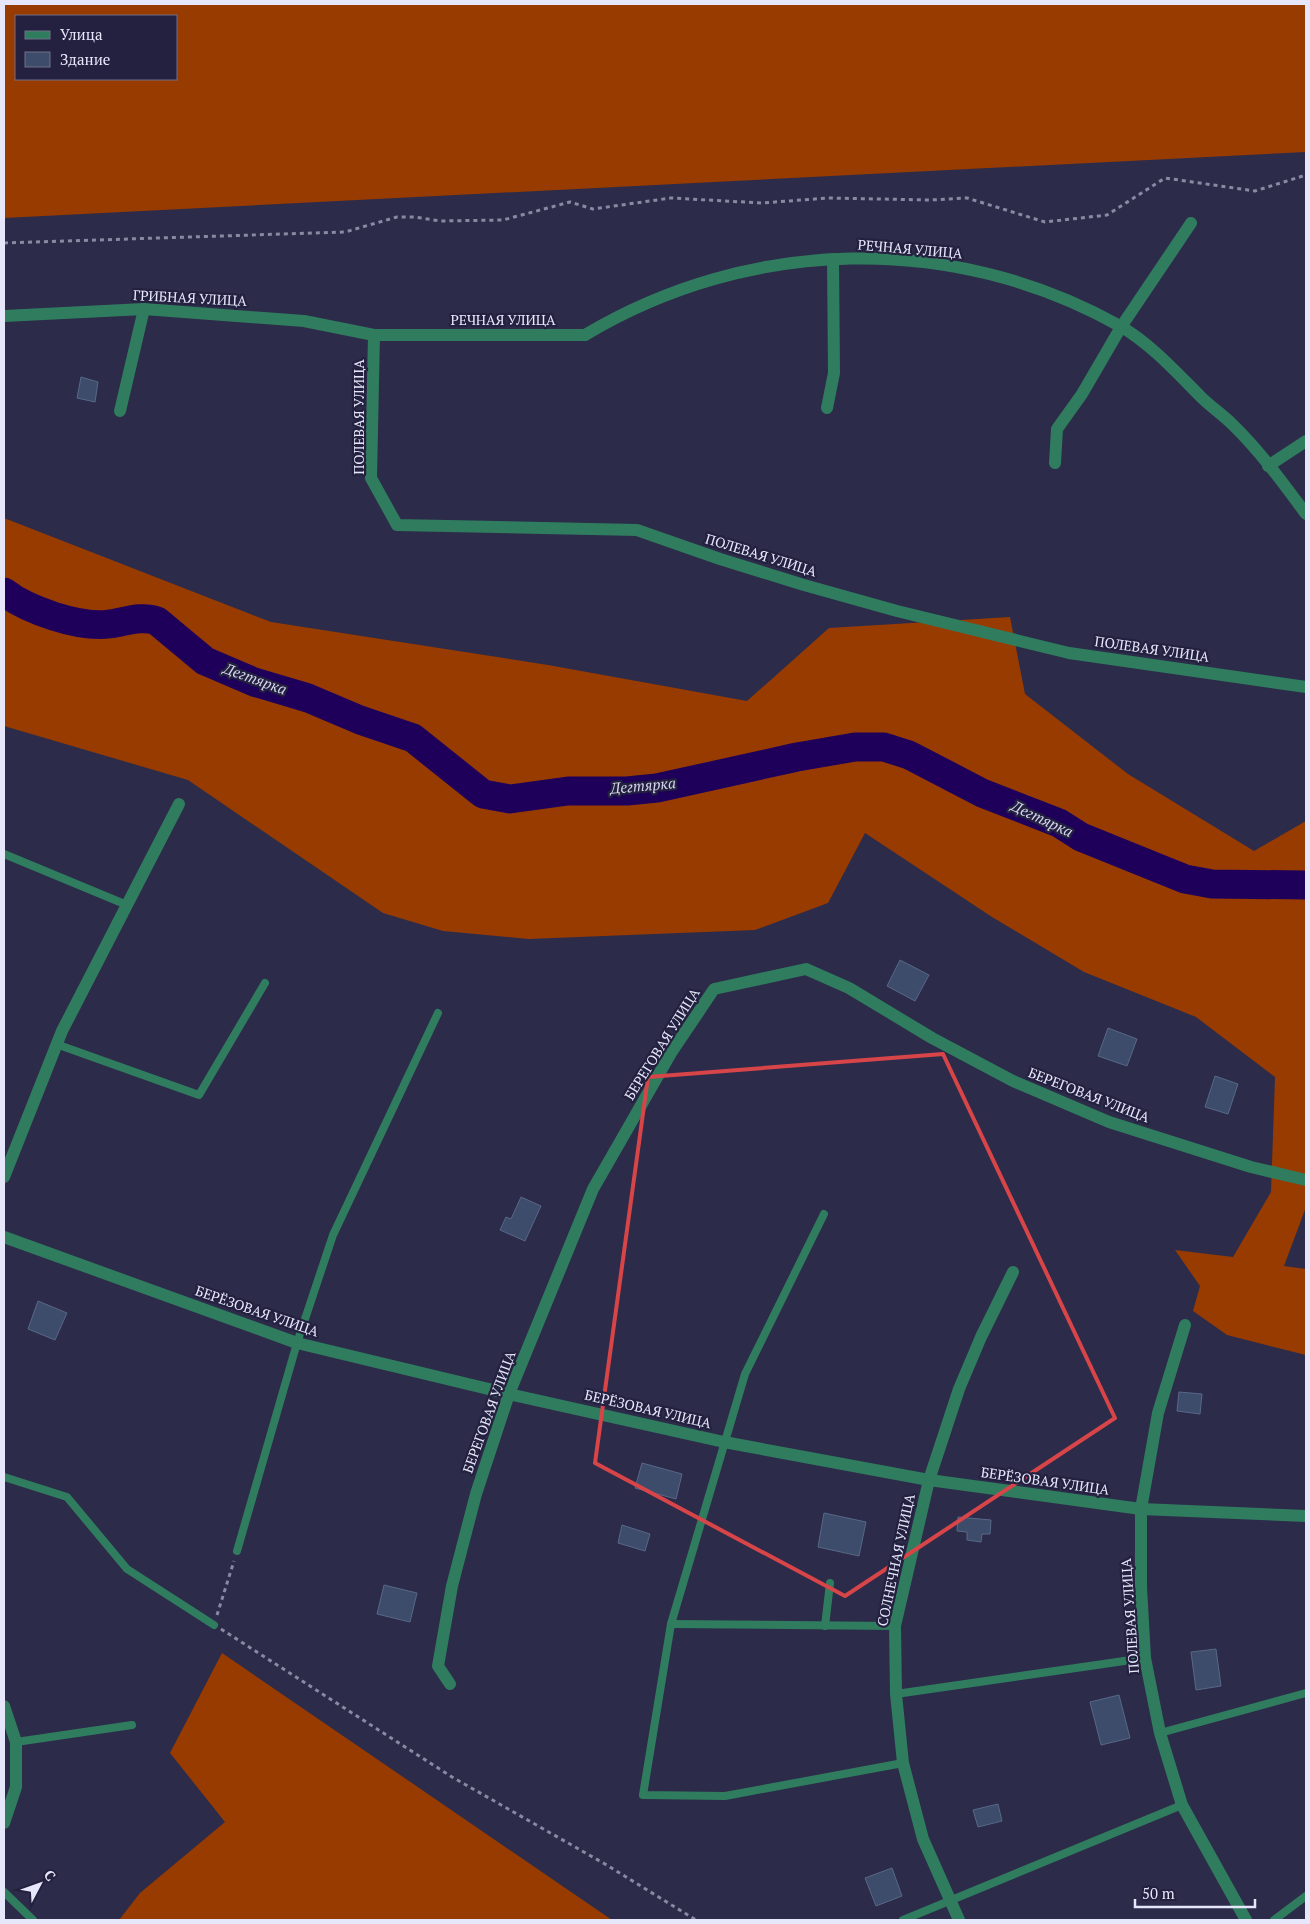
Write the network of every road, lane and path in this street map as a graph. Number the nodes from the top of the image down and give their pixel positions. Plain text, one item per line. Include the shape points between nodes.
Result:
1 (1306, 176) edge
2 (1191, 223) dead end
3 (4, 243) edge
4 (833, 259) junction
5 (144, 309) junction
6 (4, 316) edge
7 (1121, 327) junction
8 (374, 334) junction
9 (827, 408) dead end
10 (120, 411) dead end
11 (1306, 441) edge
12 (1056, 463) dead end
13 (1268, 466) junction
14 (1306, 514) edge
15 (1306, 687) edge
16 (179, 804) dead end
17 (4, 854) edge
18 (127, 905) junction
19 (265, 983) dead end
20 (438, 1013) dead end
21 (56, 1044) junction
22 (4, 1177) edge
23 (1306, 1180) edge
24 (824, 1214) dead end
25 (4, 1237) edge
26 (1013, 1272) dead end
27 (1185, 1325) dead end
28 (297, 1343) junction
29 (509, 1394) junction
30 (724, 1442) junction
31 (4, 1477) edge
32 (929, 1480) junction
33 (1141, 1509) junction
34 (1306, 1516) edge
35 (237, 1551) joint
36 (830, 1583) dead end
37 (671, 1624) junction
38 (214, 1625) junction
39 (825, 1626) junction
40 (895, 1626) junction
41 (1145, 1658) junction
42 (450, 1684) dead end
43 (1306, 1693) edge
44 (896, 1694) junction
45 (4, 1706) edge
46 (132, 1725) dead end
47 (1160, 1733) junction
48 (16, 1742) junction
49 (903, 1763) junction
50 (1182, 1805) junction
51 (4, 1823) edge
52 (4, 1892) edge
53 (1306, 1896) edge
54 (950, 1900) junction
55 (33, 1920) edge
56 (696, 1920) edge
57 (902, 1920) edge
58 (959, 1920) edge
59 (1246, 1920) edge
60 (1274, 1920) edge

1 - 3 path via 1255,191 1165,178 1107,215 1044,222 967,198 828,198 762,203 671,198 593,208 570,202 503,220 440,221 397,217 345,232
2 - 7 street
4 - 7 street, РЕЧНАЯ УЛИЦА via 940,264 994,274 1058,297
4 - 8 street, РЕЧНАЯ УЛИЦА via 734,272 663,296 585,335
4 - 9 street via 834,373
5 - 6 street, ГРИБНАЯ УЛИЦА
5 - 8 street, ГРИБНАЯ УЛИЦА via 304,320
5 - 10 street
7 - 12 street via 1082,394 1057,429
7 - 13 street, РЕЧНАЯ УЛИЦА via 1177,371 1233,425
8 - 15 street, ПОЛЕВАЯ УЛИЦА via 371,478 397,525 637,530 804,585 1050,648
11 - 13 street
13 - 14 street, РЕЧНАЯ УЛИЦА
16 - 18 street
17 - 18 lane
18 - 21 street
19 - 21 lane via 199,1095
20 - 28 lane via 332,1235
21 - 22 street
23 - 29 street, БЕРЕГОВАЯ УЛИЦА via 1251,1167 1109,1122 1013,1081 932,1038 849,988 806,969 714,988 671,1052 593,1189
24 - 30 lane via 745,1374
25 - 28 street, БЕРЁЗОВАЯ УЛИЦА
26 - 32 street, СОЛНЕЧНАЯ УЛИЦА via 959,1389
27 - 33 street, ПОЛЕВАЯ УЛИЦА via 1158,1413
28 - 29 street, БЕРЁЗОВАЯ УЛИЦА
28 - 35 lane
29 - 30 street, БЕРЁЗОВАЯ УЛИЦА
29 - 42 street, БЕРЕГОВАЯ УЛИЦА via 476,1494 452,1586 438,1666
30 - 32 street, БЕРЁЗОВАЯ УЛИЦА
30 - 37 lane
31 - 38 lane via 67,1497 126,1569
32 - 33 street, БЕРЁЗОВАЯ УЛИЦА
32 - 40 street, СОЛНЕЧНАЯ УЛИЦА
33 - 34 street, БЕРЁЗОВАЯ УЛИЦА
33 - 41 street, ПОЛЕВАЯ УЛИЦА
35 - 38 path
36 - 39 lane
37 - 39 lane
37 - 49 lane via 644,1795 725,1796
38 - 56 path via 452,1778 605,1864
39 - 40 lane
40 - 44 street, СОЛНЕЧНАЯ УЛИЦА
41 - 44 lane
41 - 47 street, ПОЛЕВАЯ УЛИЦА
43 - 47 lane
44 - 49 street, СОЛНЕЧНАЯ УЛИЦА
45 - 48 street
46 - 48 lane
47 - 50 street, ПОЛЕВАЯ УЛИЦА
48 - 51 street via 16,1787
49 - 54 street, СОЛНЕЧНАЯ УЛИЦА via 923,1839
50 - 54 lane
50 - 59 street, ПОЛЕВАЯ УЛИЦА
52 - 55 lane
53 - 60 lane
54 - 57 lane
54 - 58 street, СОЛНЕЧНАЯ УЛИЦА

